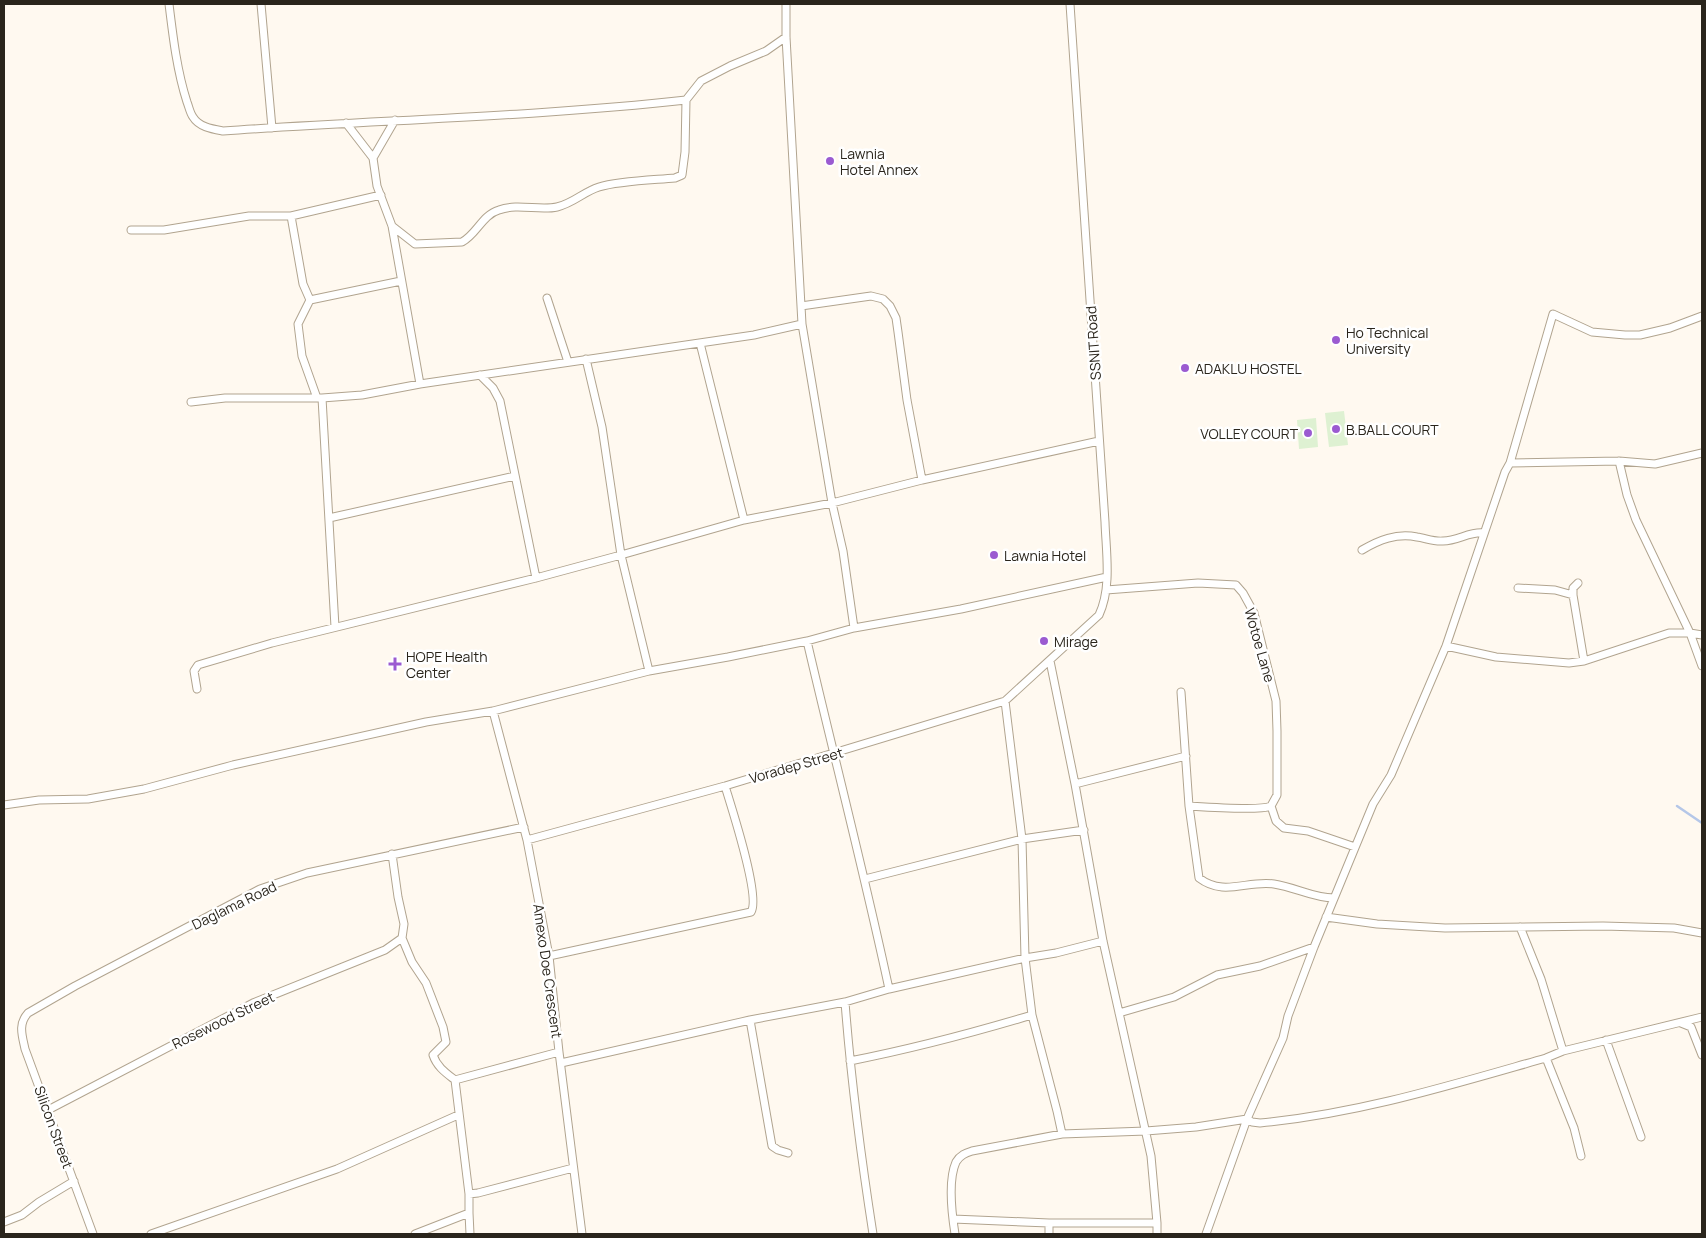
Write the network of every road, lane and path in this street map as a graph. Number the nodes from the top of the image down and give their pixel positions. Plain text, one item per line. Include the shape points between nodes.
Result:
1 (169, 4) edge
2 (261, 4) edge
3 (786, 4) edge
4 (1070, 4) edge
5 (786, 38) junction
6 (686, 100) junction
7 (395, 120) junction
8 (346, 123) junction
9 (272, 128) junction
10 (372, 158) junction
11 (381, 195) junction
12 (291, 216) junction
13 (392, 226) junction
14 (131, 230) dead end
15 (401, 280) junction
16 (547, 298) dead end
17 (310, 300) junction
18 (801, 306) junction
19 (1702, 316) edge
20 (802, 324) junction
21 (700, 343) junction
22 (586, 359) junction
23 (568, 362) junction
24 (480, 375) junction
25 (420, 384) junction
26 (319, 398) junction
27 (192, 402) dead end
28 (1099, 440) junction
29 (1702, 453) edge
30 (1619, 461) junction
31 (1510, 463) junction
32 (515, 476) junction
33 (922, 480) junction
34 (832, 503) junction
35 (329, 518) junction
36 (744, 520) junction
37 (1484, 533) junction
38 (1362, 550) dead end
39 (621, 555) junction
40 (1107, 576) junction
41 (536, 578) junction
42 (1578, 583) dead end
43 (1518, 588) dead end
44 (1106, 590) junction
45 (1573, 595) junction
46 (335, 628) junction
47 (854, 628) junction
48 (1690, 632) junction
49 (1702, 635) edge
50 (807, 641) junction
51 (1446, 646) junction
52 (1050, 661) junction
53 (1584, 661) junction
54 (1702, 666) edge
55 (649, 671) junction
56 (197, 689) dead end
57 (1181, 692) dead end
58 (1005, 701) junction
59 (493, 711) junction
60 (833, 754) junction
61 (1186, 756) junction
62 (1075, 784) junction
63 (725, 786) junction
64 (4, 805) edge
65 (1189, 806) junction
66 (1271, 806) junction
67 (524, 827) junction
68 (1084, 830) junction
69 (1022, 839) junction
70 (527, 840) junction
71 (1355, 847) junction
72 (392, 854) junction
73 (865, 879) junction
74 (1334, 898) junction
75 (1326, 918) junction
76 (1520, 927) junction
77 (1702, 933) edge
78 (402, 938) junction
79 (1103, 941) junction
80 (1314, 947) junction
81 (549, 956) junction
82 (1026, 958) junction
83 (889, 989) junction
84 (845, 1002) junction
85 (1119, 1013) junction
86 (1032, 1014) junction
87 (1702, 1016) edge
88 (23, 1020) joint
89 (750, 1020) junction
90 (1680, 1022) junction
91 (1606, 1040) junction
92 (1563, 1051) junction
93 (559, 1052) junction
94 (1702, 1055) edge
95 (1546, 1058) junction
96 (850, 1061) junction
97 (561, 1063) junction
98 (455, 1080) junction
99 (48, 1110) junction
100 (458, 1115) junction
101 (1246, 1119) junction
102 (1146, 1131) junction
103 (1062, 1134) junction
104 (1641, 1137) dead end
105 (788, 1153) dead end
106 (1581, 1156) dead end
107 (573, 1168) junction
108 (74, 1181) junction
109 (469, 1194) junction
110 (470, 1213) junction
111 (953, 1219) junction
112 (4, 1222) edge
113 (1049, 1223) junction
114 (1157, 1223) junction
115 (93, 1234) edge
116 (151, 1234) edge
117 (415, 1234) edge
118 (470, 1234) edge
119 (582, 1234) edge
120 (873, 1234) edge
121 (955, 1234) edge
122 (1050, 1234) edge
123 (1157, 1234) edge
124 (1206, 1234) edge

1 - 9 street via 178,67 192,117 202,126 223,131
2 - 9 street
3 - 5 street
4 - 28 street, SSNIT Road
5 - 6 street via 766,51 701,81
5 - 18 street
6 - 7 street via 560,112
6 - 13 street via 682,175 675,178 607,185 555,208 499,210 483,220 462,242 415,244
7 - 8 street
7 - 10 street
8 - 9 street
8 - 10 street
10 - 11 street
11 - 12 street
11 - 13 street
12 - 14 street via 249,216 164,230
12 - 17 street via 303,284
13 - 15 street
15 - 17 street
15 - 25 street
16 - 23 street
17 - 26 street via 298,324 302,356
18 - 20 street
18 - 33 street via 871,296 883,299 890,306 896,318
19 - 31 street via 1670,328 1625,335 1592,332 1553,314
20 - 21 street
20 - 34 street
21 - 22 street
21 - 36 street
22 - 23 street
22 - 39 street via 602,427
23 - 24 street
24 - 25 street
24 - 32 street via 497,393
25 - 26 street via 362,395
26 - 27 street via 224,398
26 - 35 street
28 - 33 street
28 - 40 street, SSNIT Road
29 - 30 street via 1655,464
30 - 31 street
30 - 48 street via 1626,495 1636,520
31 - 37 street
32 - 35 street
32 - 41 street
33 - 34 street
34 - 36 street
34 - 47 street via 843,551
35 - 46 street
36 - 39 street
37 - 38 street via 1444,541 1395,536 1383,538
37 - 51 street
39 - 41 street
39 - 55 street
40 - 44 street, SSNIT Road
40 - 47 street via 961,609
41 - 46 street
42 - 45 street via 1573,588
43 - 45 street via 1555,590
44 - 52 street, SSNIT Road via 1099,614
44 - 66 street, Wotoe Lane via 1198,582 1236,585 1243,593 1254,613 1276,701 1276,795
45 - 53 street
46 - 56 street via 198,665 194,671
47 - 50 street
48 - 49 street
48 - 53 street via 1669,633
48 - 54 street
50 - 55 street
50 - 60 street
51 - 53 street via 1496,657
51 - 71 street via 1391,775 1373,804
52 - 58 street, Voradep Street
52 - 62 street
55 - 59 street
57 - 61 street
58 - 60 street, Voradep Street
58 - 69 street
59 - 64 street via 426,722 233,765 144,789 88,799
59 - 67 street, Amexo Doe Crescent
60 - 63 street, Voradep Street
60 - 73 street
61 - 62 street
61 - 65 street
62 - 68 street
63 - 70 street, Voradep Street
63 - 81 street via 751,882 751,912
65 - 66 street
65 - 74 street via 1199,878 1208,885 1274,884 1321,898
66 - 71 street via 1276,821 1284,828 1308,831
67 - 70 street, Amexo Doe Crescent
67 - 72 street, Daglama Road
68 - 69 street
68 - 79 street
69 - 73 street
69 - 82 street
70 - 81 street, Amexo Doe Crescent
71 - 74 street
72 - 78 street via 404,924
72 - 88 street, Daglama Road via 307,872 260,889 75,986 34,1009
73 - 83 street
74 - 75 street
75 - 76 street via 1445,928
75 - 80 street
76 - 77 street via 1659,927
76 - 92 street via 1541,979
78 - 98 street via 426,983 443,1027 446,1042 433,1055 435,1062
78 - 99 street, Rosewood Street via 385,950 253,1003
79 - 82 street
79 - 85 street
80 - 85 street via 1260,966 1217,975 1174,997
80 - 101 street via 1283,1038
81 - 93 street, Amexo Doe Crescent
82 - 83 street
82 - 86 street
83 - 84 street
84 - 89 street
84 - 96 street
85 - 102 street
86 - 96 street via 957,1037
86 - 103 street
87 - 90 street
88 - 99 street, Silicon Street via 21,1030 25,1048
89 - 97 street
89 - 105 street via 772,1146
90 - 91 street
90 - 94 street via 1691,1027
91 - 92 street
91 - 104 street
92 - 95 street
93 - 97 street, Amexo Doe Crescent
93 - 98 street
95 - 101 street via 1418,1095 1342,1112 1260,1123
95 - 106 street via 1574,1128
96 - 120 street
97 - 107 street, Amexo Doe Crescent
98 - 100 street
99 - 108 street, Silicon Street
100 - 109 street
100 - 116 street via 337,1169
101 - 102 street
101 - 124 street
102 - 103 street
102 - 114 street
103 - 111 street via 962,1155 956,1162 953,1181
107 - 109 street
107 - 119 street, Amexo Doe Crescent
108 - 112 street via 22,1215
108 - 115 street, Silicon Street
109 - 110 street
110 - 117 street
110 - 118 street
111 - 113 street
111 - 121 street
113 - 114 street
113 - 122 street
114 - 123 street

